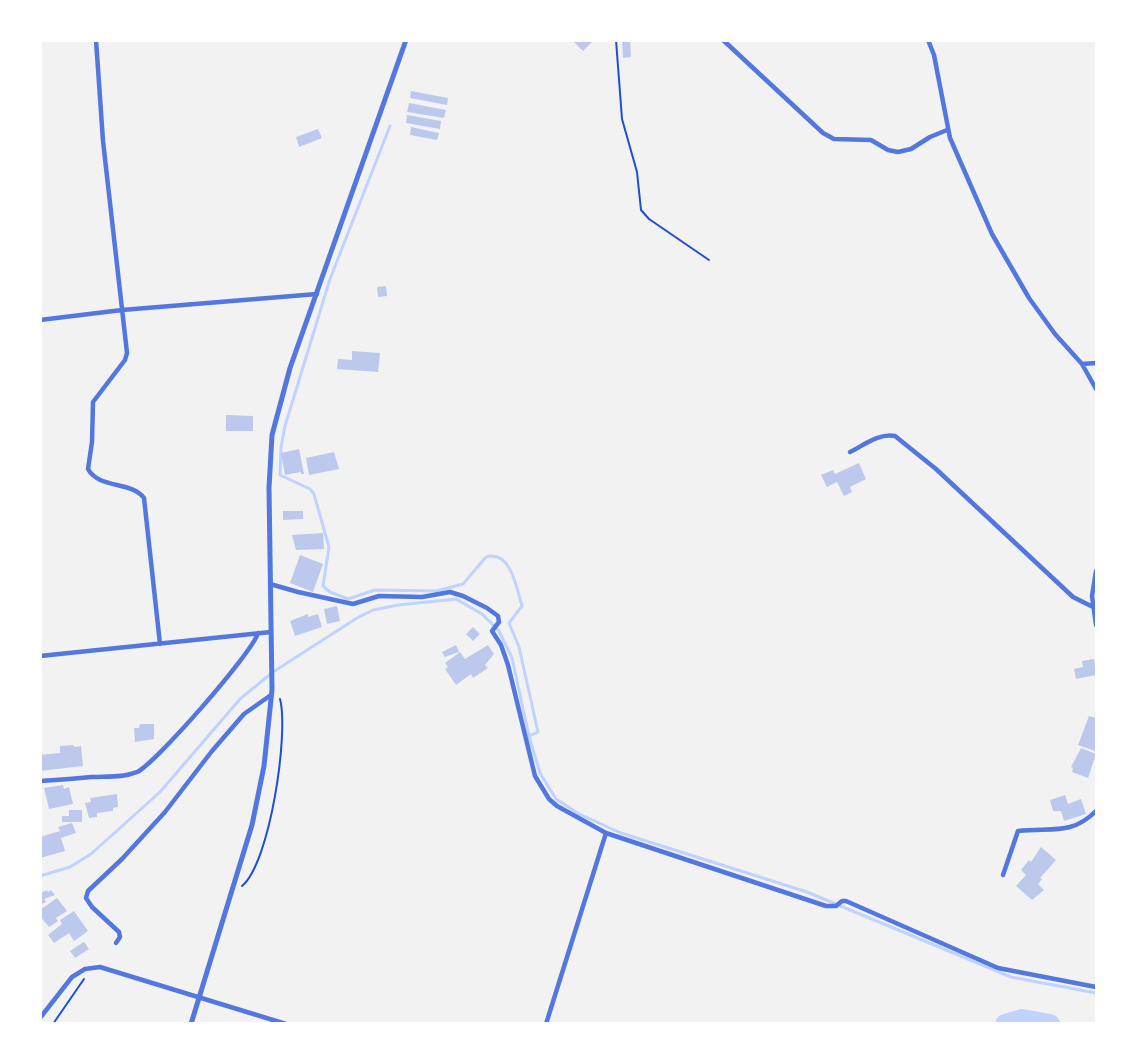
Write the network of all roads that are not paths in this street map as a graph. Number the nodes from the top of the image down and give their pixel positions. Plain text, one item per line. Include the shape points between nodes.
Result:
1 (96, 40) edge
2 (406, 40) edge
3 (723, 40) edge
4 (928, 40) edge
5 (947, 130) junction
6 (317, 294) junction
7 (122, 310) junction
8 (40, 320) edge
9 (1096, 363) edge
10 (1082, 364) junction
11 (1096, 389) edge
12 (850, 452) dead end
13 (1096, 571) edge
14 (270, 584) junction
15 (1093, 607) junction
16 (1096, 625) edge
17 (271, 632) junction
18 (258, 633) junction
19 (160, 644) junction
20 (40, 656) edge
21 (272, 695) junction
22 (40, 781) edge
23 (1096, 811) edge
24 (606, 833) junction
25 (1003, 875) dead end
26 (116, 943) dead end
27 (1096, 987) edge
28 (200, 997) junction
29 (40, 1018) edge
30 (191, 1023) edge
31 (286, 1023) edge
32 (546, 1023) edge

1 - 7 street
2 - 6 street
3 - 5 street via 834,139 872,140 888,150 902,152
4 - 5 street
5 - 10 street via 992,234 1022,288
6 - 7 street
6 - 14 street via 290,368 272,435
7 - 8 street
7 - 19 street via 126,357 93,402 88,469 97,478 138,492 144,498
9 - 10 street
10 - 11 street
12 - 15 street via 886,435 895,435 1072,597
13 - 15 street
14 - 17 street
14 - 24 street via 353,604 379,596 422,597 450,592 496,614 499,622 492,632 508,665 538,781 557,806
15 - 16 street
17 - 18 street
17 - 21 street
18 - 19 street
18 - 22 street via 254,644 145,767 123,775
19 - 20 street
21 - 26 street via 244,714 165,813 88,891 86,897 92,907 119,933
21 - 28 street via 252,825
23 - 25 street via 1065,830 1018,831
24 - 27 street via 832,907 846,901 998,968
24 - 32 street
28 - 29 street via 93,967 72,977
28 - 30 street
28 - 31 street

